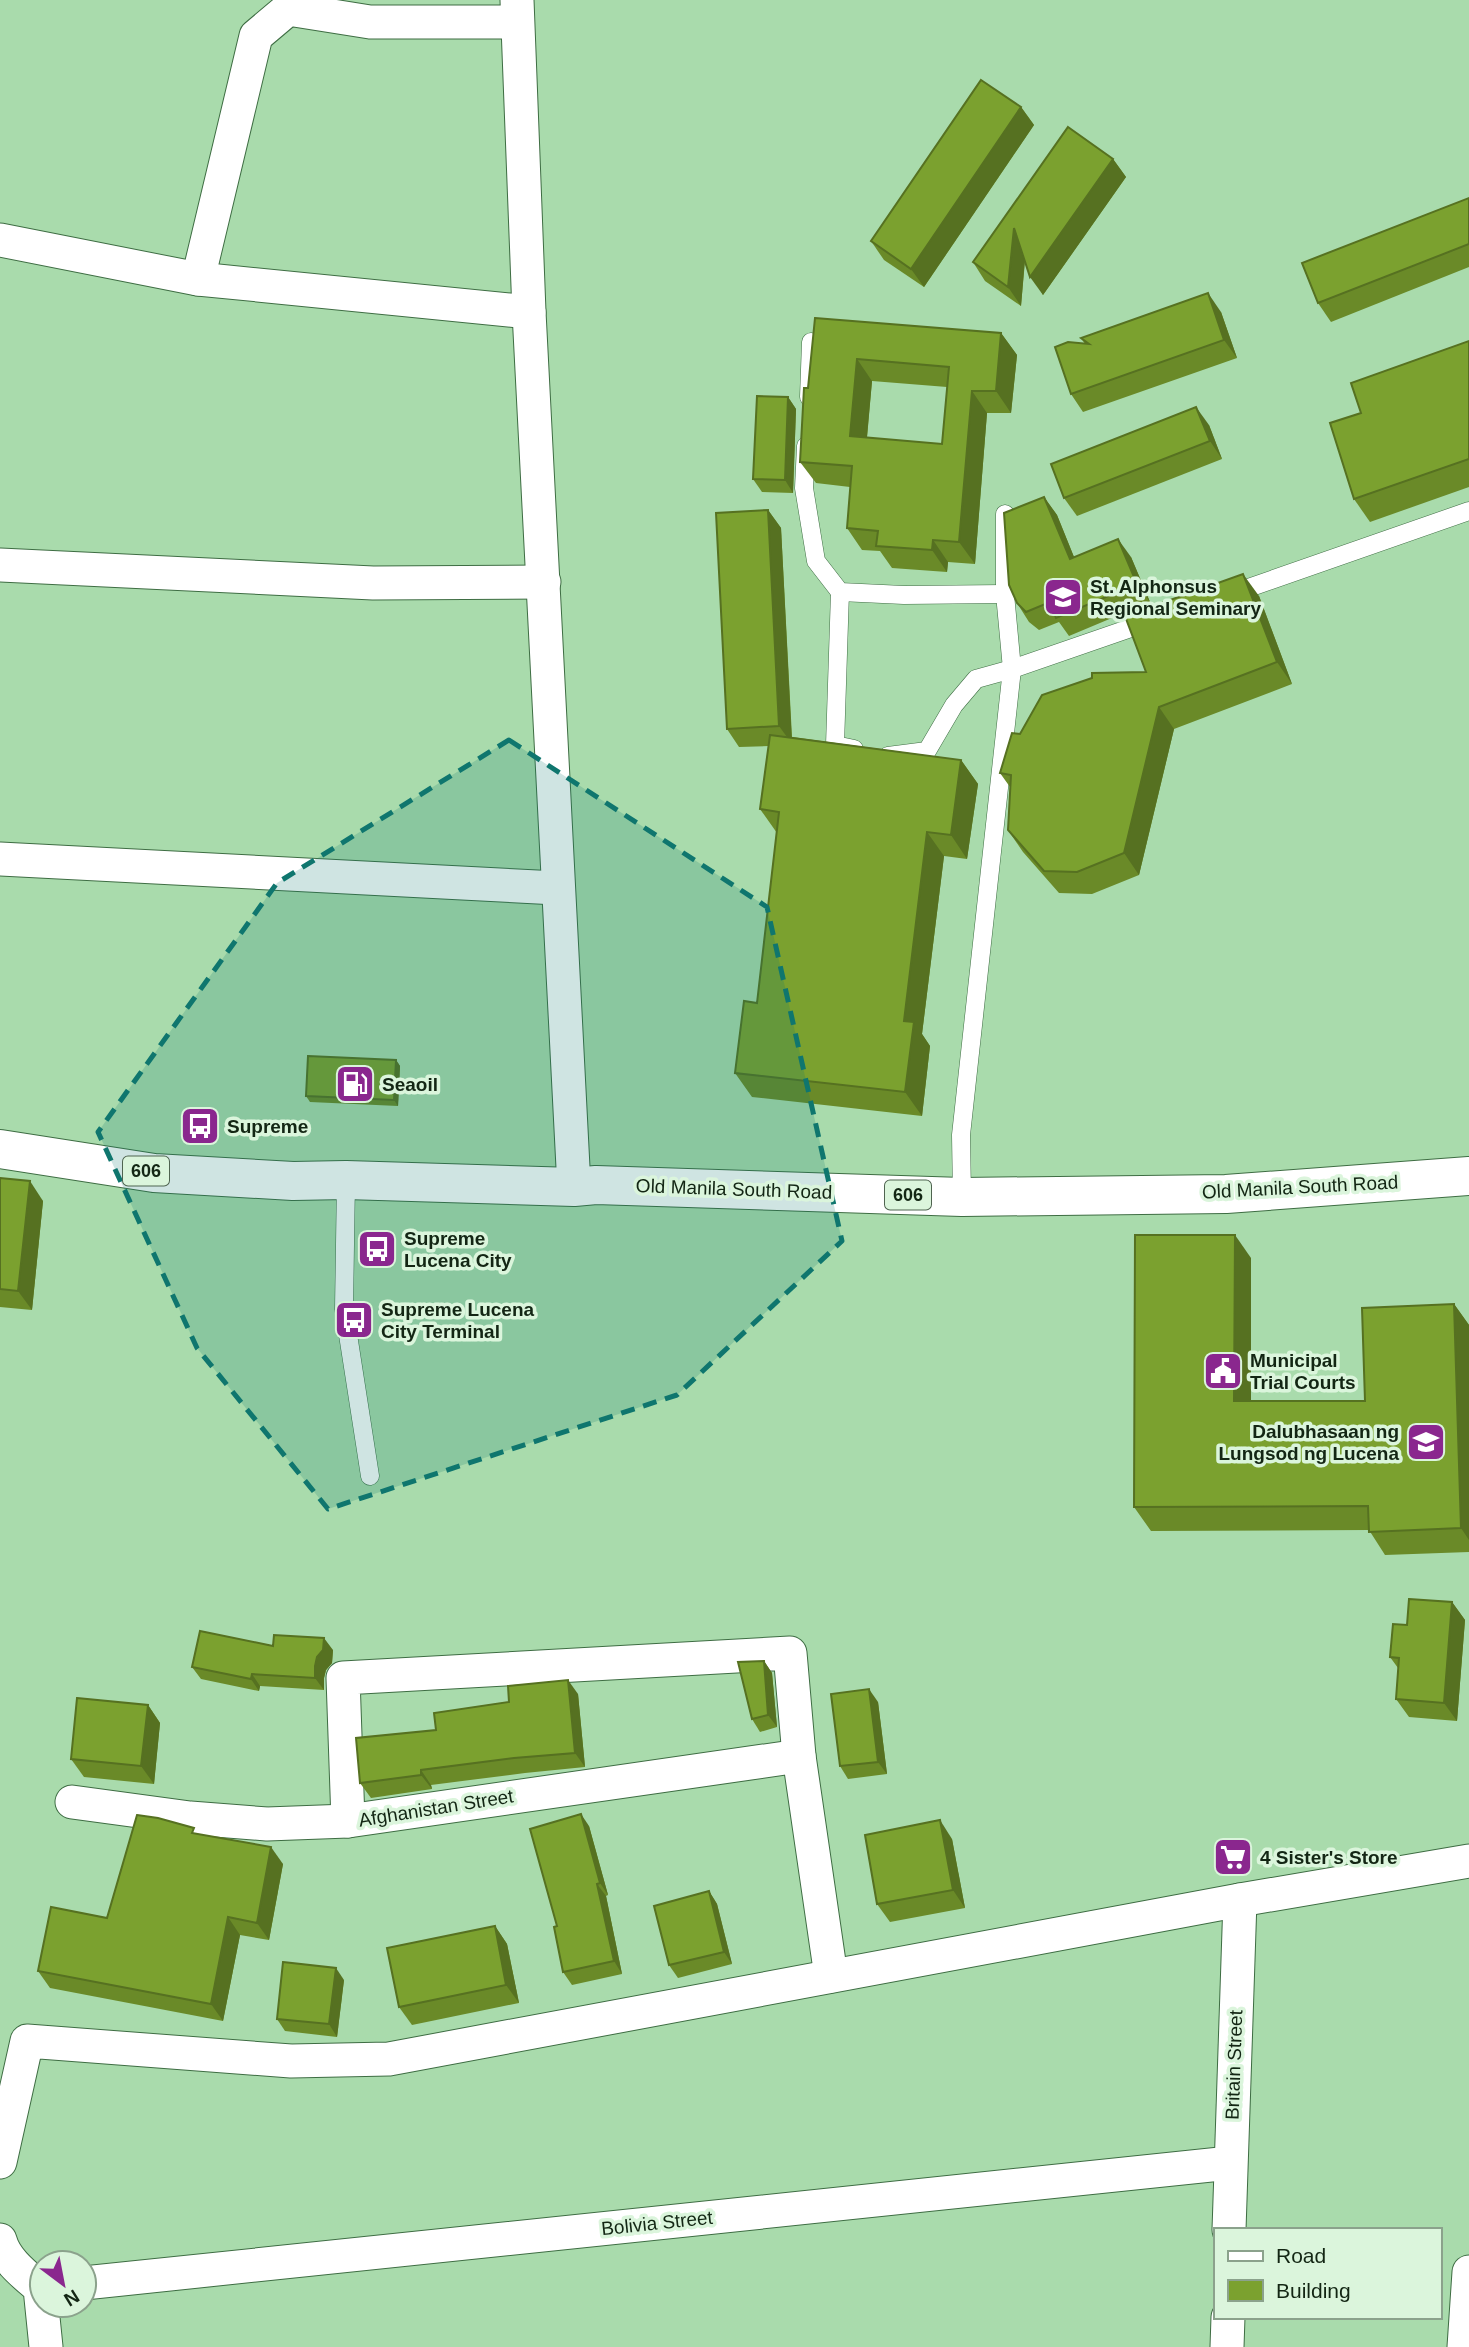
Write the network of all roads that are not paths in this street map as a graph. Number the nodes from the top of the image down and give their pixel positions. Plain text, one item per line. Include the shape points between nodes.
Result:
1 (517, 11) edge
2 (0, 240) edge
3 (198, 279) junction
4 (528, 312) junction
5 (811, 342) edge
6 (808, 408) edge
7 (807, 435) edge
8 (1469, 511) edge
9 (1005, 514) edge
10 (0, 565) edge
11 (544, 582) junction
12 (840, 592) junction
13 (1005, 594) junction
14 (1221, 597) edge
15 (1169, 615) edge
16 (1012, 669) junction
17 (0, 859) edge
18 (557, 888) junction
19 (0, 1149) edge
20 (1469, 1177) edge
21 (346, 1180) junction
22 (575, 1187) junction
23 (962, 1197) junction
24 (370, 1476) dead end
25 (799, 1756) junction
26 (72, 1802) dead end
27 (348, 1821) junction
28 (1469, 1861) edge
29 (1240, 1900) junction
30 (831, 1976) junction
31 (0, 2162) edge
32 (1230, 2163) junction
33 (1229, 2228) edge
34 (0, 2240) edge
35 (1469, 2272) edge
36 (28, 2277) edge
37 (98, 2282) edge
38 (44, 2319) edge
39 (1228, 2319) edge
40 (46, 2347) edge
41 (1227, 2347) edge
42 (1464, 2347) edge

1 - 3 street via 370,22 288,9 256,36
1 - 4 street
2 - 3 street
3 - 4 street
4 - 11 street
5 - 6 lane
7 - 12 lane via 804,488 816,561
8 - 14 lane
9 - 13 lane
10 - 11 street via 373,583
11 - 18 street
12 - 13 lane
12 - 16 lane via 835,745 891,757 927,751 954,705 976,679
13 - 16 lane
15 - 16 lane
16 - 23 lane via 961,1135
17 - 18 street
18 - 22 street
19 - 21 main road, Old Manila South Road / 606 via 154,1172
20 - 23 main road, Old Manila South Road / 606 via 1226,1194
21 - 22 main road, Old Manila South Road / 606
21 - 24 lane via 344,1309
22 - 23 main road, Old Manila South Road / 606
25 - 27 street, Afghanistan Street
25 - 27 street via 790,1653 343,1678
25 - 30 street
26 - 27 street, Afghanistan Street via 267,1824
28 - 29 street
29 - 30 street
29 - 32 street, Britain Street
30 - 31 street via 389,2059 291,2062 27,2041
32 - 33 street, Britain Street
32 - 37 street, Bolivia Street
34 - 36 street
35 - 42 street
38 - 40 street
39 - 41 street

